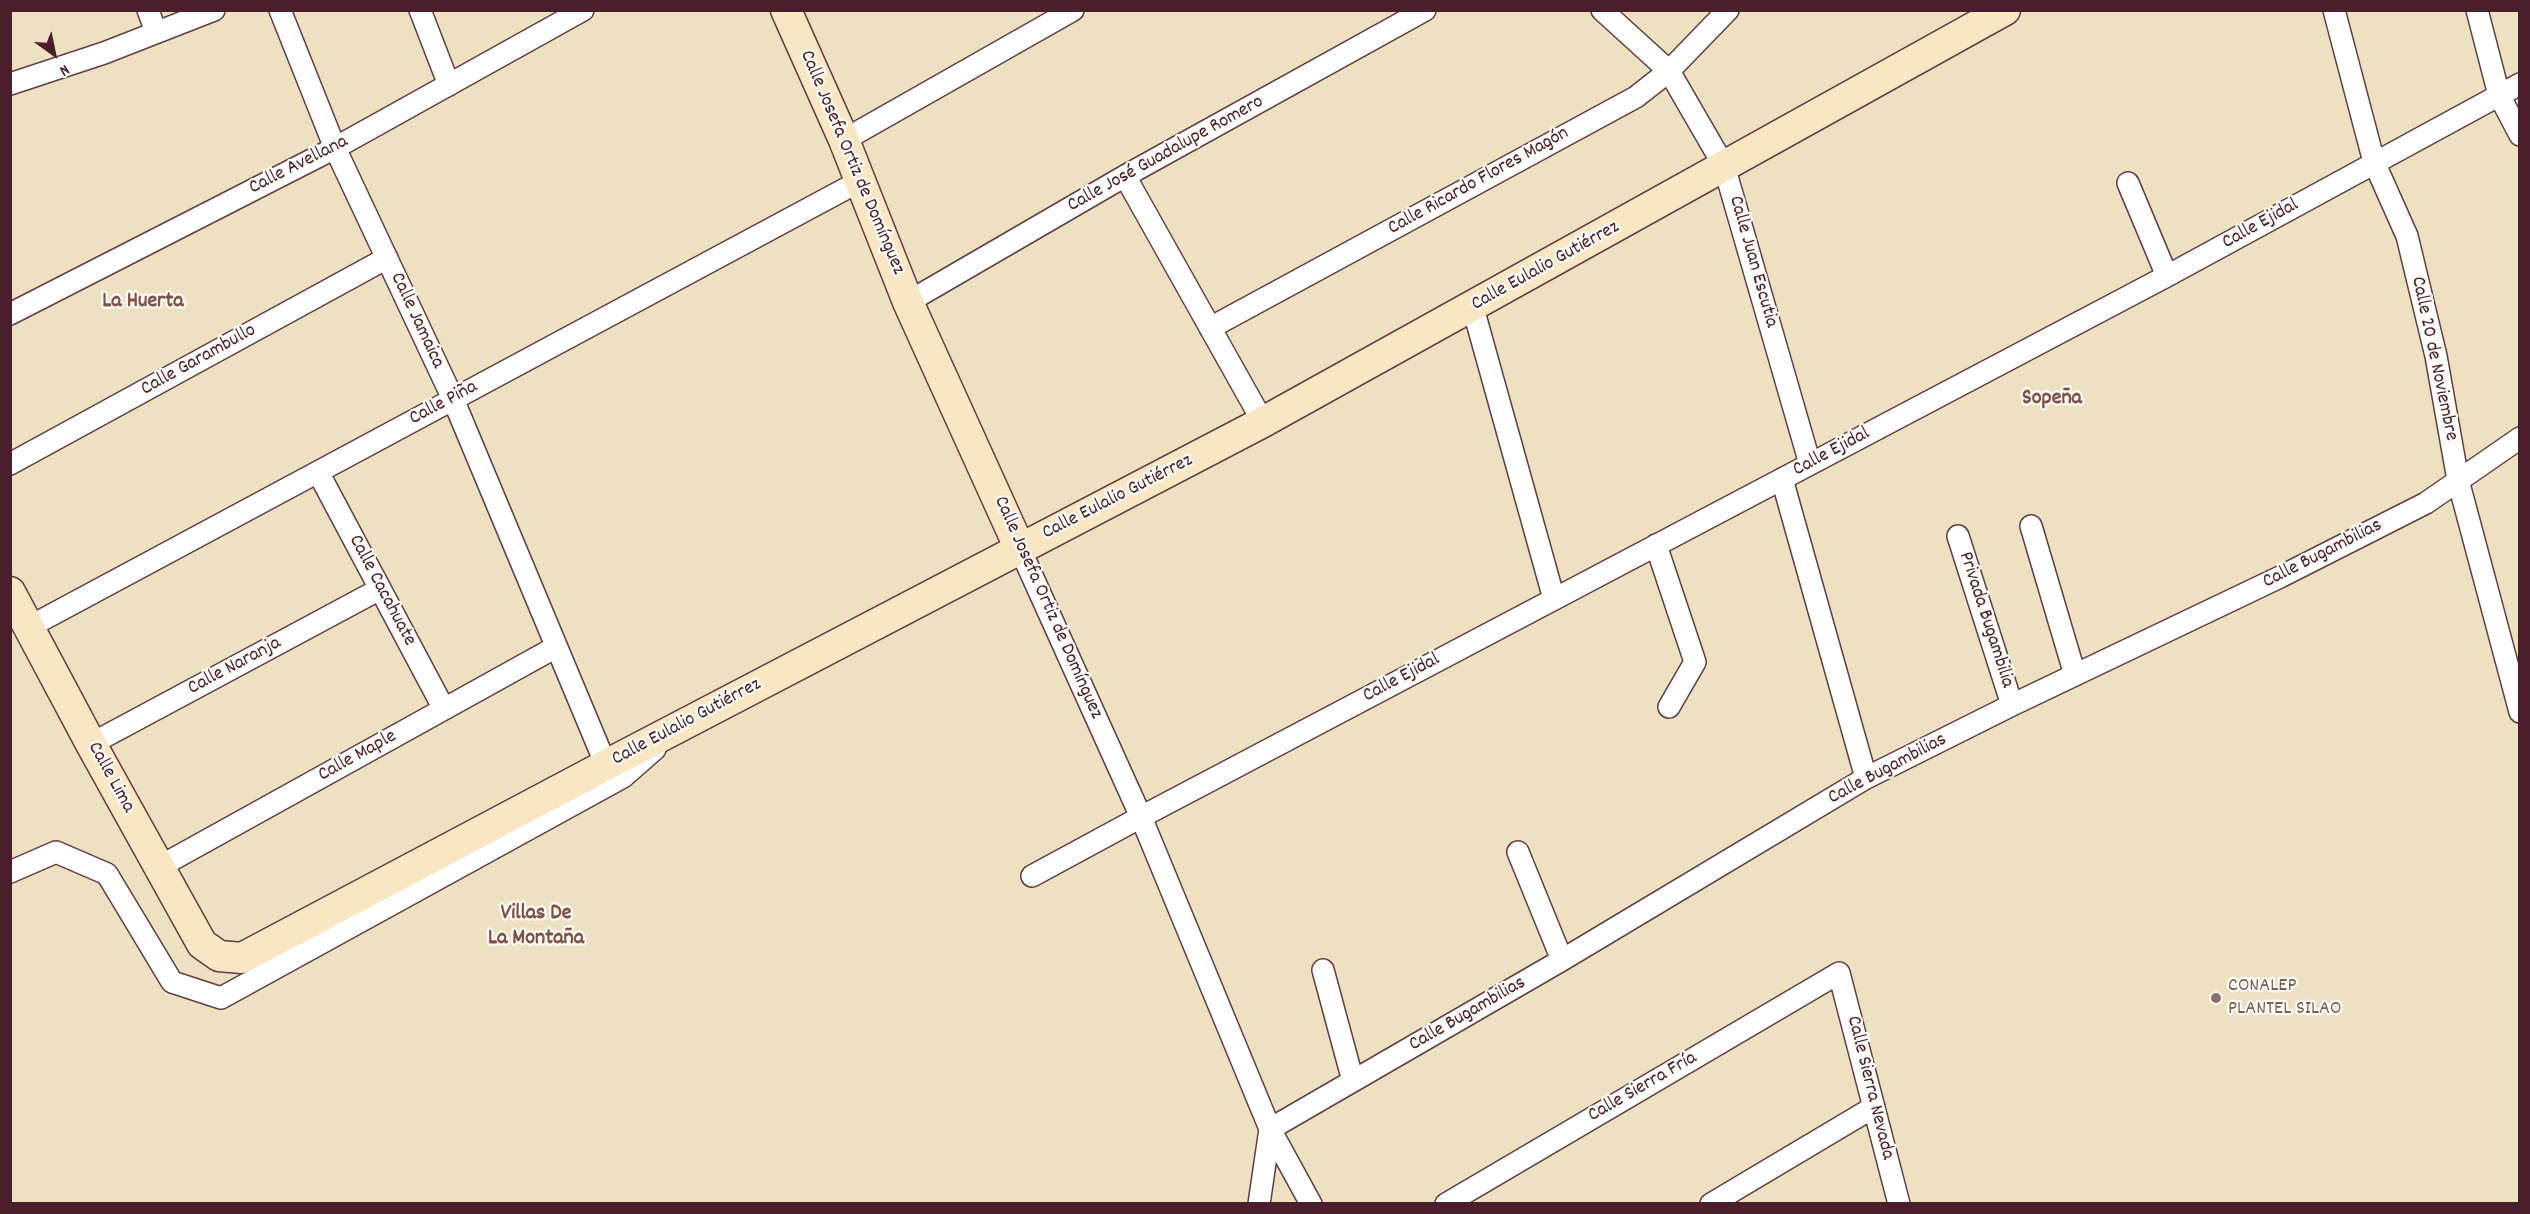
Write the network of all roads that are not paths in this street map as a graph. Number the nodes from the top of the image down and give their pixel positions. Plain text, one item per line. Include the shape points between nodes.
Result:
1 (148, 10) edge
2 (214, 10) edge
3 (280, 10) edge
4 (420, 10) edge
5 (583, 10) edge
6 (786, 10) edge
7 (1073, 10) edge
8 (1425, 10) edge
9 (1602, 10) edge
10 (1728, 10) edge
11 (2006, 10) edge
12 (2334, 10) edge
13 (2478, 10) edge
14 (156, 32) junction
15 (1670, 71) junction
16 (10, 84) edge
17 (2520, 84) edge
18 (449, 85) junction
19 (2499, 95) junction
20 (2520, 135) edge
21 (844, 140) junction
22 (335, 148) junction
23 (2374, 162) junction
24 (1725, 166) junction
25 (1125, 176) junction
26 (860, 181) junction
27 (2128, 183) dead end
28 (387, 258) junction
29 (2167, 276) junction
30 (908, 302) junction
31 (1473, 308) junction
32 (10, 314) edge
33 (1210, 328) junction
34 (453, 399) junction
35 (1263, 422) junction
36 (2519, 442) edge
37 (10, 464) edge
38 (1810, 464) junction
39 (318, 472) junction
40 (1782, 479) junction
41 (2458, 480) junction
42 (2031, 526) dead end
43 (1958, 536) dead end
44 (1656, 545) junction
45 (1020, 549) junction
46 (380, 589) junction
47 (10, 592) edge
48 (1554, 599) junction
49 (29, 627) junction
50 (556, 647) junction
51 (2075, 675) junction
52 (2012, 705) junction
53 (1670, 707) dead end
54 (444, 710) junction
55 (2520, 712) edge
56 (682, 725) junction
57 (91, 744) junction
58 (606, 765) junction
59 (1866, 778) junction
60 (1141, 817) junction
61 (1518, 852) dead end
62 (159, 867) junction
63 (10, 872) edge
64 (1032, 876) dead end
65 (219, 956) joint
66 (1562, 960) junction
67 (1323, 970) dead end
68 (1839, 973) joint
69 (1353, 1081) junction
70 (1874, 1107) junction
71 (1270, 1129) junction
72 (1259, 1203) edge
73 (1311, 1203) edge
74 (1446, 1203) edge
75 (1710, 1203) edge
76 (1899, 1203) edge

1 - 14 street
2 - 14 street
3 - 22 street, Calle Jamaica
4 - 18 street
5 - 18 street, Calle Avellana
6 - 21 street, Calle Josefa Ortiz de Domínguez
7 - 21 street
8 - 25 street, Calle José Guadalupe Romero
9 - 15 street, Calle Juan Escutia
10 - 15 street, Calle Ricardo Flores Magón
11 - 24 street, Calle Eulalio Gutiérrez
12 - 23 street, Calle 20 de Noviembre
13 - 19 street
14 - 16 street
15 - 24 street, Calle Juan Escutia
15 - 33 street, Calle Ricardo Flores Magón via 1636,97
17 - 19 street, Calle Ejidal
18 - 22 street, Calle Avellana
19 - 20 street
19 - 23 street, Calle Ejidal
21 - 26 street, Calle Josefa Ortiz de Domínguez
22 - 28 street, Calle Jamaica
22 - 32 street, Calle Avellana
23 - 29 street, Calle Ejidal
23 - 41 street, Calle 20 de Noviembre via 2407,236 2436,356
24 - 31 street, Calle Eulalio Gutiérrez
24 - 38 street, Calle Juan Escutia
25 - 30 street, Calle José Guadalupe Romero
25 - 33 street
26 - 30 street, Calle Josefa Ortiz de Domínguez
26 - 34 street, Calle Piña
27 - 29 street
28 - 34 street, Calle Jamaica
28 - 37 street, Calle Garambullo
29 - 38 street, Calle Ejidal
30 - 45 street, Calle Josefa Ortiz de Domínguez
31 - 35 street, Calle Eulalio Gutiérrez
31 - 48 street
33 - 35 street
34 - 39 street, Calle Piña
34 - 50 street, Calle Jamaica
35 - 45 street, Calle Eulalio Gutiérrez
36 - 41 street, Calle Bugambilias
38 - 40 street, Calle Ejidal
39 - 46 street, Calle Cacahuate
39 - 49 street, Calle Piña
40 - 44 street, Calle Ejidal
40 - 59 street
41 - 51 street, Calle Bugambilias via 2426,503 2301,567
41 - 55 street, Calle 20 de Noviembre
42 - 51 street
43 - 52 street, Privada Bugambilia
44 - 48 street, Calle Ejidal
44 - 53 street via 1695,662
45 - 56 street, Calle Eulalio Gutiérrez
45 - 60 street, Calle Josefa Ortiz de Domínguez
46 - 54 street, Calle Cacahuate
46 - 57 street, Calle Naranja
47 - 49 street, Calle Lima
48 - 60 street, Calle Ejidal
49 - 57 street, Calle Lima
50 - 54 street, Calle Maple
50 - 58 street, Calle Jamaica
51 - 52 street, Calle Bugambilias
52 - 59 street, Calle Bugambilias
54 - 62 street, Calle Maple
56 - 58 street, Calle Eulalio Gutiérrez
56 - 63 street via 623,777 221,998 172,982 107,873 56,852
57 - 62 street, Calle Lima
58 - 65 street, Calle Eulalio Gutiérrez via 242,958
59 - 66 street, Calle Bugambilias
60 - 64 street, Calle Ejidal
60 - 71 street, Calle Josefa Ortiz de Domínguez
61 - 66 street
62 - 65 street, Calle Lima via 202,944
66 - 69 street, Calle Bugambilias
67 - 69 street
68 - 70 street, Calle Sierra Nevada
68 - 74 street, Calle Sierra Fría
69 - 71 street, Calle Bugambilias
70 - 75 street
70 - 76 street, Calle Sierra Nevada
71 - 72 street
71 - 73 street, Calle Josefa Ortiz de Domínguez

